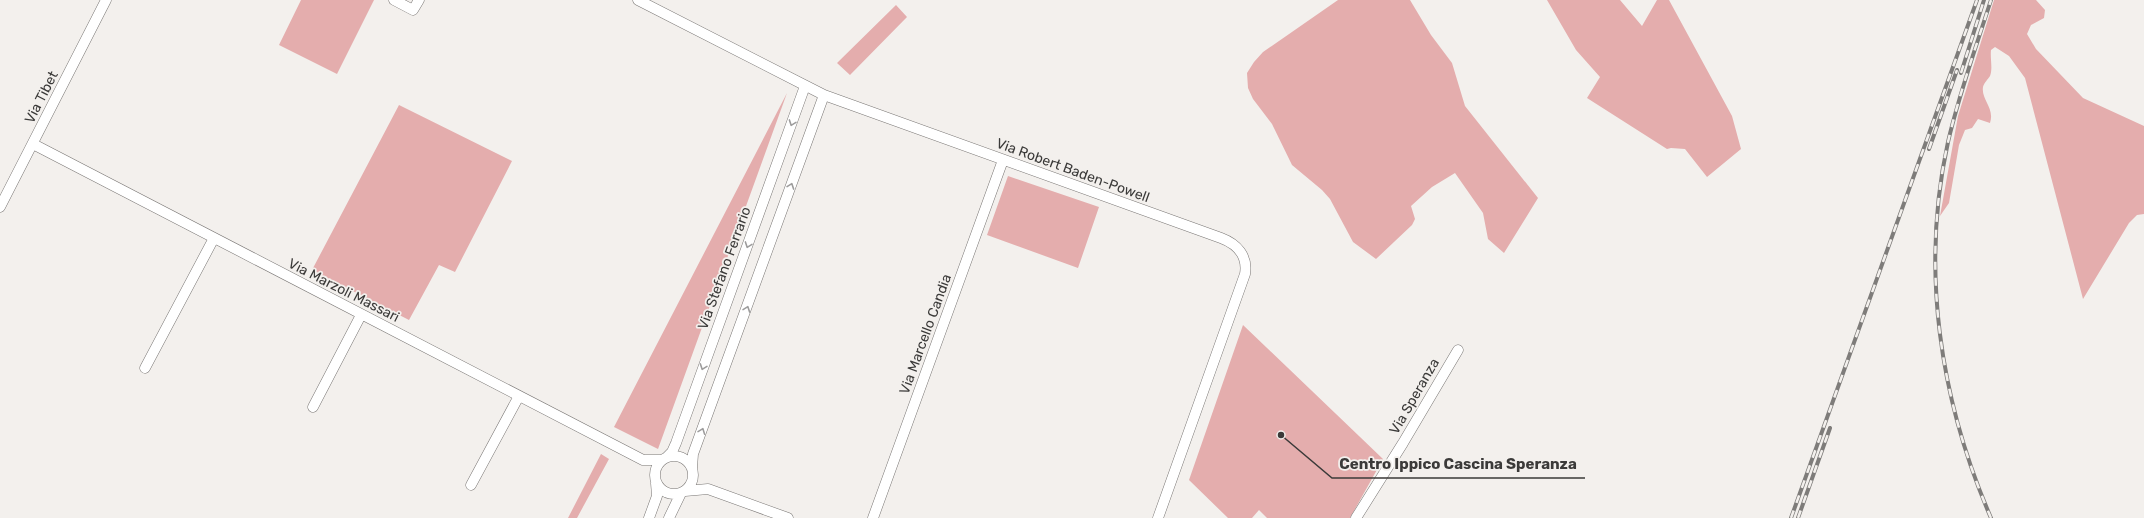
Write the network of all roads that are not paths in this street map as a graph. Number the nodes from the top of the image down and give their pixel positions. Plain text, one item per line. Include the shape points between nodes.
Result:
1 (106, 0) edge
2 (394, 0) edge
3 (419, 0) edge
4 (638, 0) edge
5 (805, 86) junction
6 (824, 95) junction
7 (33, 144) junction
8 (1003, 160) junction
9 (0, 207) edge
10 (214, 238) junction
11 (361, 314) junction
12 (1458, 350) dead end
13 (145, 368) dead end
14 (519, 396) junction
15 (313, 407) dead end
16 (664, 459) junction
17 (642, 460) junction
18 (693, 471) junction
19 (655, 480) junction
20 (470, 485) dead end
21 (708, 489) junction
22 (683, 492) junction
23 (649, 518) edge
24 (670, 518) edge
25 (788, 518) edge
26 (873, 518) edge
27 (1158, 518) edge
28 (1356, 518) edge

1 - 7 street, Via Tibet
2 - 3 street via 413,10
4 - 5 street, Via Robert Baden-Powell
5 - 6 street, Via Robert Baden-Powell
5 -> 16 street, Via Stefano Ferrario via 676,443 672,452
6 - 8 street, Via Robert Baden-Powell
18 -> 6 street via 693,454
7 - 9 street, Via Tibet
7 - 10 street, Via Marzoli Massari
8 - 26 street, Via Marcello Candia
8 - 27 street, Via Robert Baden-Powell via 1228,241 1238,248 1243,256 1244,278
10 - 11 street, Via Marzoli Massari
10 - 13 street
11 - 14 street, Via Marzoli Massari
11 - 15 street
12 - 28 street, Via Speranza
14 - 17 street, Via Marzoli Massari
14 - 20 street
16 - 17 street, Via Marzoli Massari
16 - 18 street via 679,456
16 - 19 street via 657,465
17 - 19 street, Via Marzoli Massari
18 - 21 street
18 - 22 street via 690,485
19 - 22 street via 659,488 669,494
19 - 23 street via 657,496
21 - 22 street
21 - 25 street
22 - 24 street

